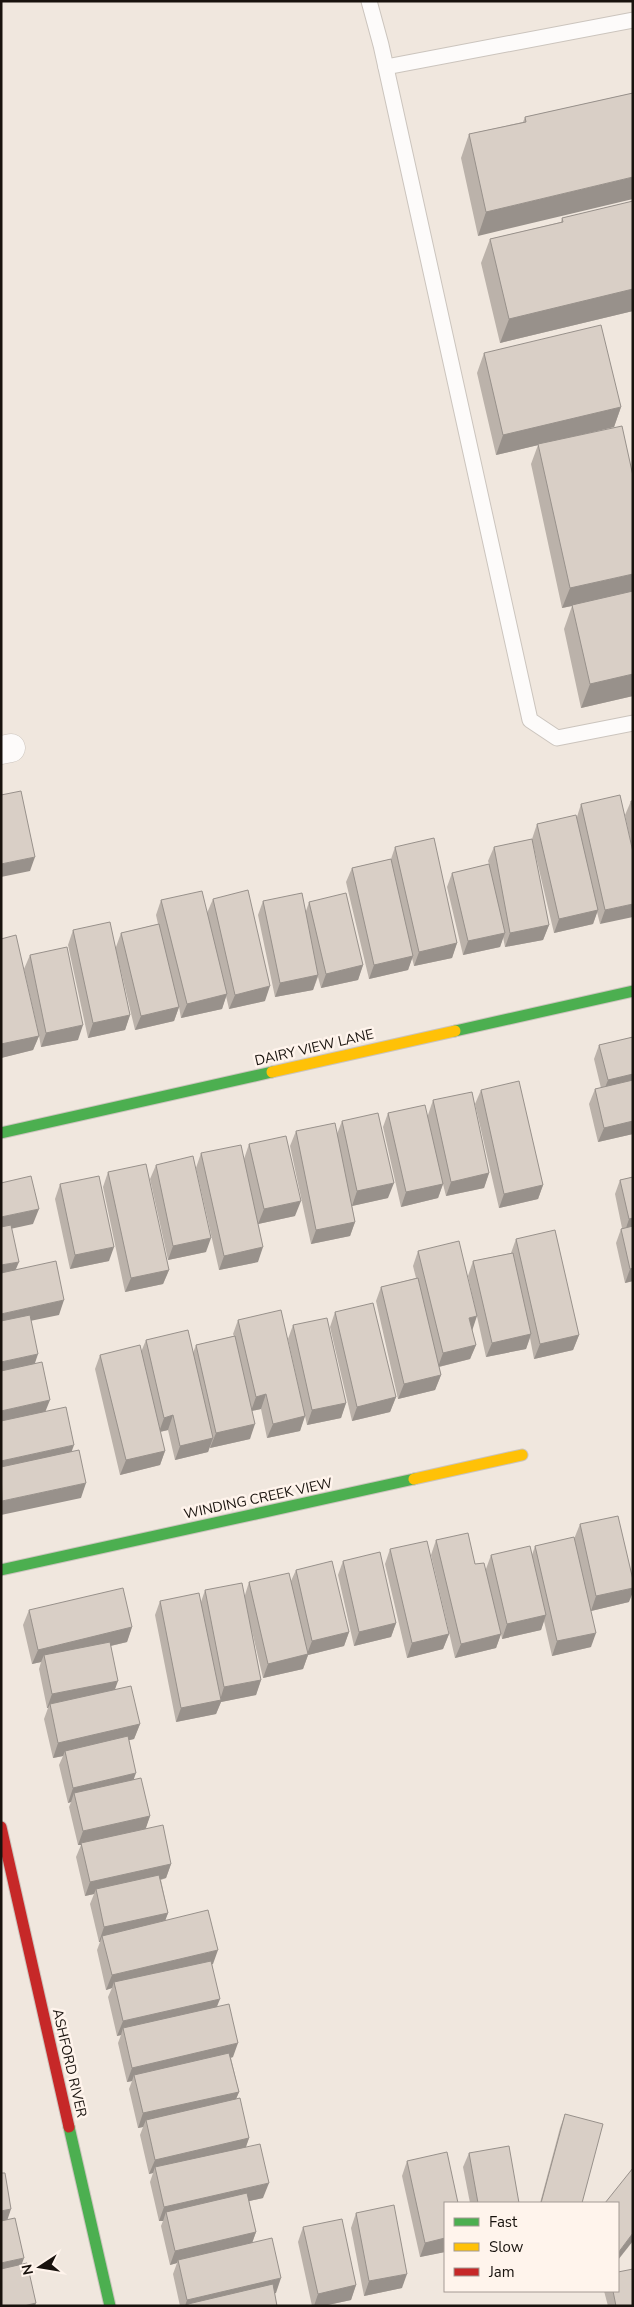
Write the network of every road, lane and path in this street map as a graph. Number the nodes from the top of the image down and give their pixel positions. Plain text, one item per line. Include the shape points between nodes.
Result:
1 (369, 1) edge
2 (633, 20) edge
3 (386, 67) junction
4 (633, 723) edge
5 (633, 991) edge
6 (1, 1133) edge
7 (522, 1455) dead end
8 (1, 1570) edge
9 (1, 1827) edge
10 (110, 2306) edge

1 - 3 lane
2 - 3 lane
3 - 4 lane via 530,720 557,738
5 - 6 street, DAIRY VIEW LANE
7 - 8 street, WINDING CREEK VIEW
9 - 10 street, ASHFORD RIVER

